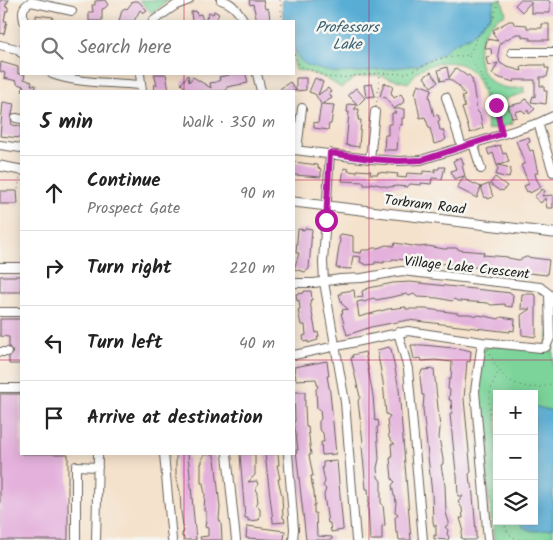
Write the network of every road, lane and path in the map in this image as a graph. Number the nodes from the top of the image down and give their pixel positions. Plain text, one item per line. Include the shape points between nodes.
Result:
1 (189, 0) edge
2 (225, 0) edge
3 (280, 0) edge
4 (499, 0) edge
5 (72, 10) dead end
6 (24, 20) edge
7 (154, 20) edge
8 (243, 20) edge
9 (282, 20) edge
10 (0, 45) edge
11 (20, 48) edge
12 (512, 52) dead end
13 (553, 52) edge
14 (469, 55) junction
15 (295, 56) edge
16 (380, 73) junction
17 (55, 75) edge
18 (140, 75) edge
19 (257, 75) edge
20 (141, 88) edge
21 (261, 90) edge
22 (446, 97) dead end
23 (302, 108) dead end
24 (375, 112) joint
25 (553, 116) edge
26 (538, 123) junction
27 (502, 134) junction
28 (473, 143) junction
29 (0, 145) edge
30 (462, 147) junction
31 (20, 148) edge
32 (295, 150) edge
33 (330, 153) junction
34 (370, 159) junction
35 (1, 167) edge
36 (481, 168) dead end
37 (20, 170) edge
38 (553, 172) edge
39 (20, 176) edge
40 (18, 189) dead end
41 (295, 202) edge
42 (327, 206) junction
43 (553, 233) edge
44 (0, 267) edge
45 (20, 267) edge
46 (324, 282) junction
47 (295, 283) edge
48 (0, 312) edge
49 (20, 312) edge
50 (398, 332) junction
51 (482, 342) junction
52 (335, 347) junction
53 (295, 355) edge
54 (500, 371) junction
55 (553, 383) edge
56 (0, 388) edge
57 (20, 388) edge
58 (493, 422) edge
59 (98, 455) edge
60 (164, 455) edge
61 (227, 455) edge
62 (288, 455) edge
63 (98, 467) junction
64 (505, 525) edge
65 (512, 537) junction
66 (76, 540) edge
67 (96, 540) edge
68 (172, 540) edge
69 (236, 540) edge
70 (293, 540) edge
71 (356, 540) edge
72 (423, 540) edge
73 (488, 540) edge
74 (510, 540) edge
75 (520, 540) edge

1 - 7 street
2 - 8 street
3 - 9 path
4 - 14 path via 494,18 480,32
5 - 6 street via 31,2 22,11
10 - 11 street
12 - 13 street
14 - 16 path via 438,59 405,74
14 - 27 path via 495,98
15 - 16 path via 299,64 327,77
16 - 24 path
17 - 20 street
18 - 20 street
19 - 21 street
22 - 30 street
23 - 32 street
24 - 34 street
25 - 26 street
26 - 27 street
26 - 38 street
27 - 28 street
28 - 30 street
28 - 36 street
29 - 31 street
30 - 34 street via 422,160
32 - 33 street
33 - 34 street
33 - 42 street
35 - 37 main road
39 - 40 path
41 - 42 main road, Torbram Road
42 - 43 main road, Torbram Road
42 - 46 street
44 - 45 street
46 - 47 street
46 - 51 street, Village Lake Crescent via 402,271 540,287 549,294 550,338 546,347
46 - 52 street
48 - 49 street
50 - 51 street, Village Lake Crescent
50 - 52 street, Village Lake Crescent
50 - 72 street via 409,378
51 - 54 path
51 - 73 street via 475,392
52 - 53 street, Village Lake Crescent
52 - 71 street via 345,402
54 - 55 path via 520,385 534,388
54 - 58 path via 490,396
56 - 57 street
59 - 63 street
60 - 68 street
61 - 69 street
62 - 70 street
63 - 66 street via 76,466
63 - 67 street
64 - 65 path
65 - 74 path
65 - 75 path

